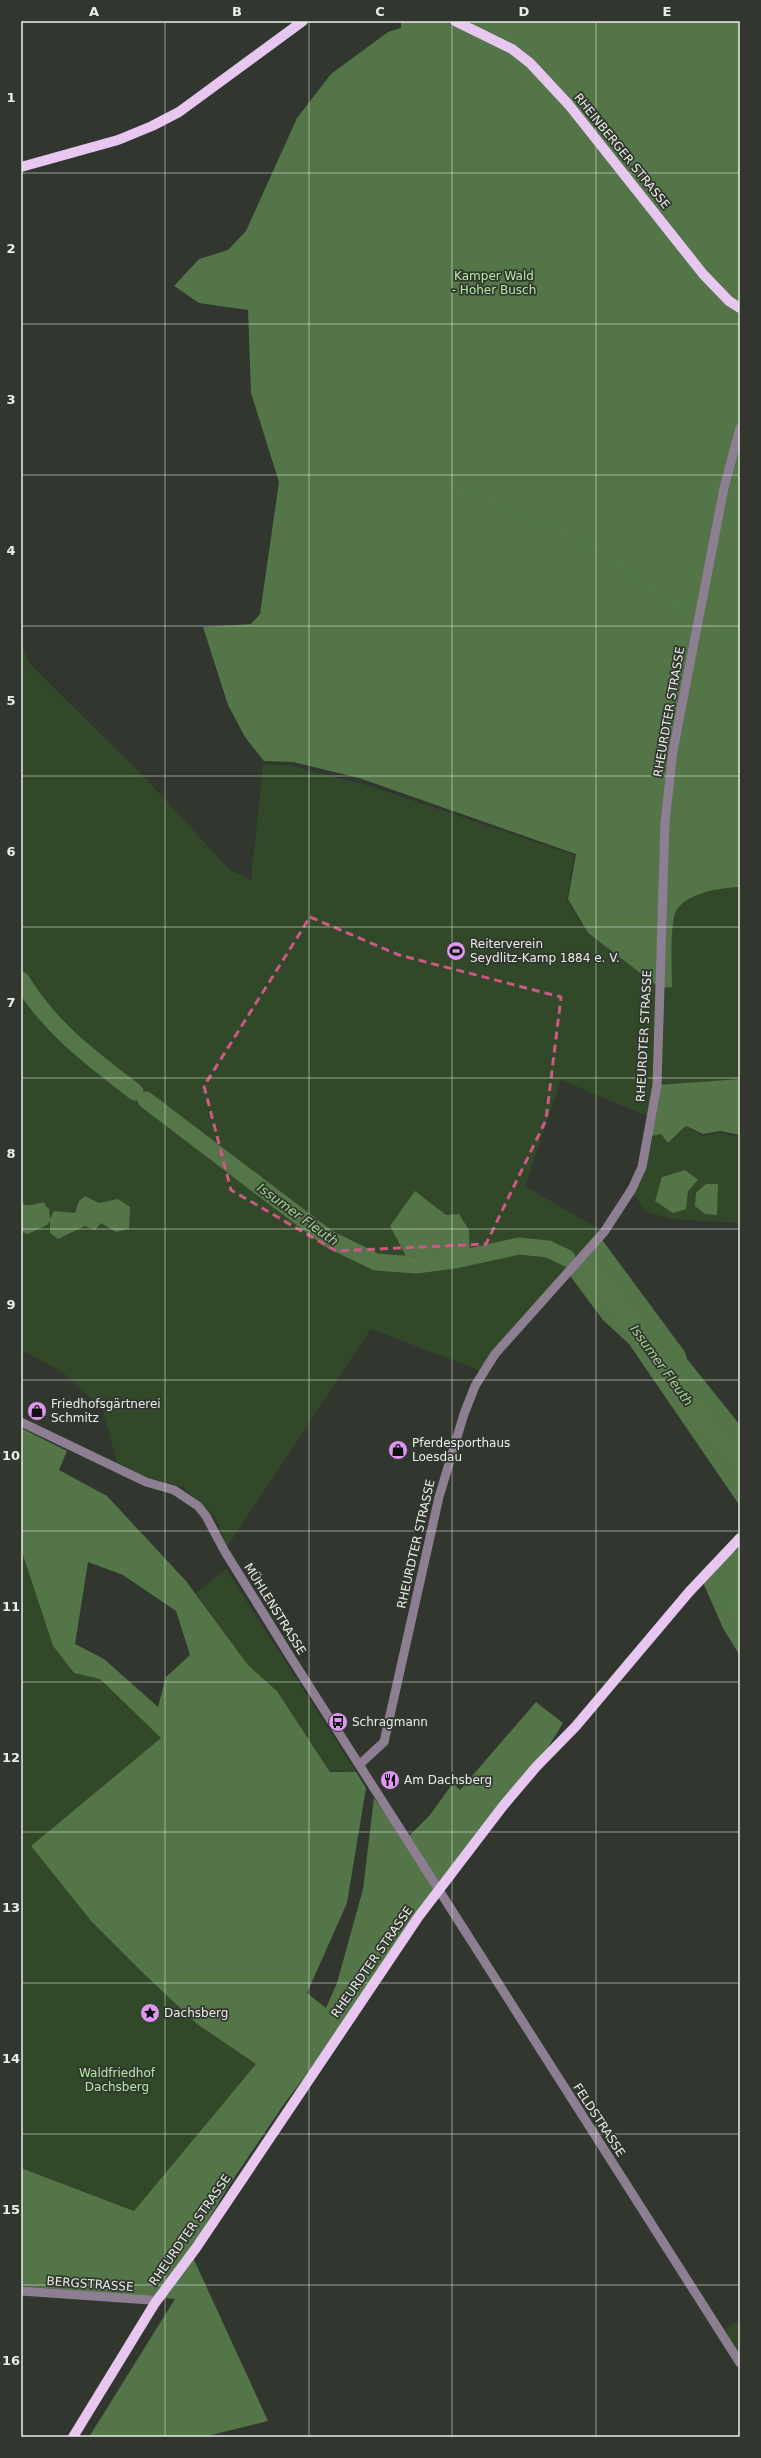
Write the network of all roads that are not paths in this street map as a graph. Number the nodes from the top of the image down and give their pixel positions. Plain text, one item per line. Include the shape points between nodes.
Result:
1 (303, 21) edge
2 (455, 21) edge
3 (471, 24) edge
4 (21, 167) edge
5 (740, 308) edge
6 (740, 428) edge
7 (21, 1422) edge
8 (740, 1538) edge
9 (360, 1764) junction
10 (439, 1890) junction
11 (21, 2291) edge
12 (155, 2303) junction
13 (740, 2363) edge
14 (73, 2437) edge

1 - 4 main road via 179,112 152,126 118,140
2 - 3 main road, RHEINBERGER STRASSE
3 - 5 main road, RHEINBERGER STRASSE via 530,63 569,105 703,274 729,301
6 - 9 street, RHEURDTER STRASSE via 723,495 673,751 665,822 656,1085 642,1167 632,1189 604,1232 495,1354 475,1386 439,1497 384,1742
7 - 9 street, MÜHLENSTRASSE via 146,1482 174,1490 198,1506
8 - 10 main road, RHEURDTER STRASSE via 689,1592 576,1726 536,1767
9 - 10 street, MÜHLENSTRASSE
10 - 12 main road, RHEURDTER STRASSE via 196,2248
10 - 13 street, FELDSTRASSE
11 - 12 street, BERGSTRASSE via 150,2300
12 - 14 main road, RHEURDTER STRASSE

